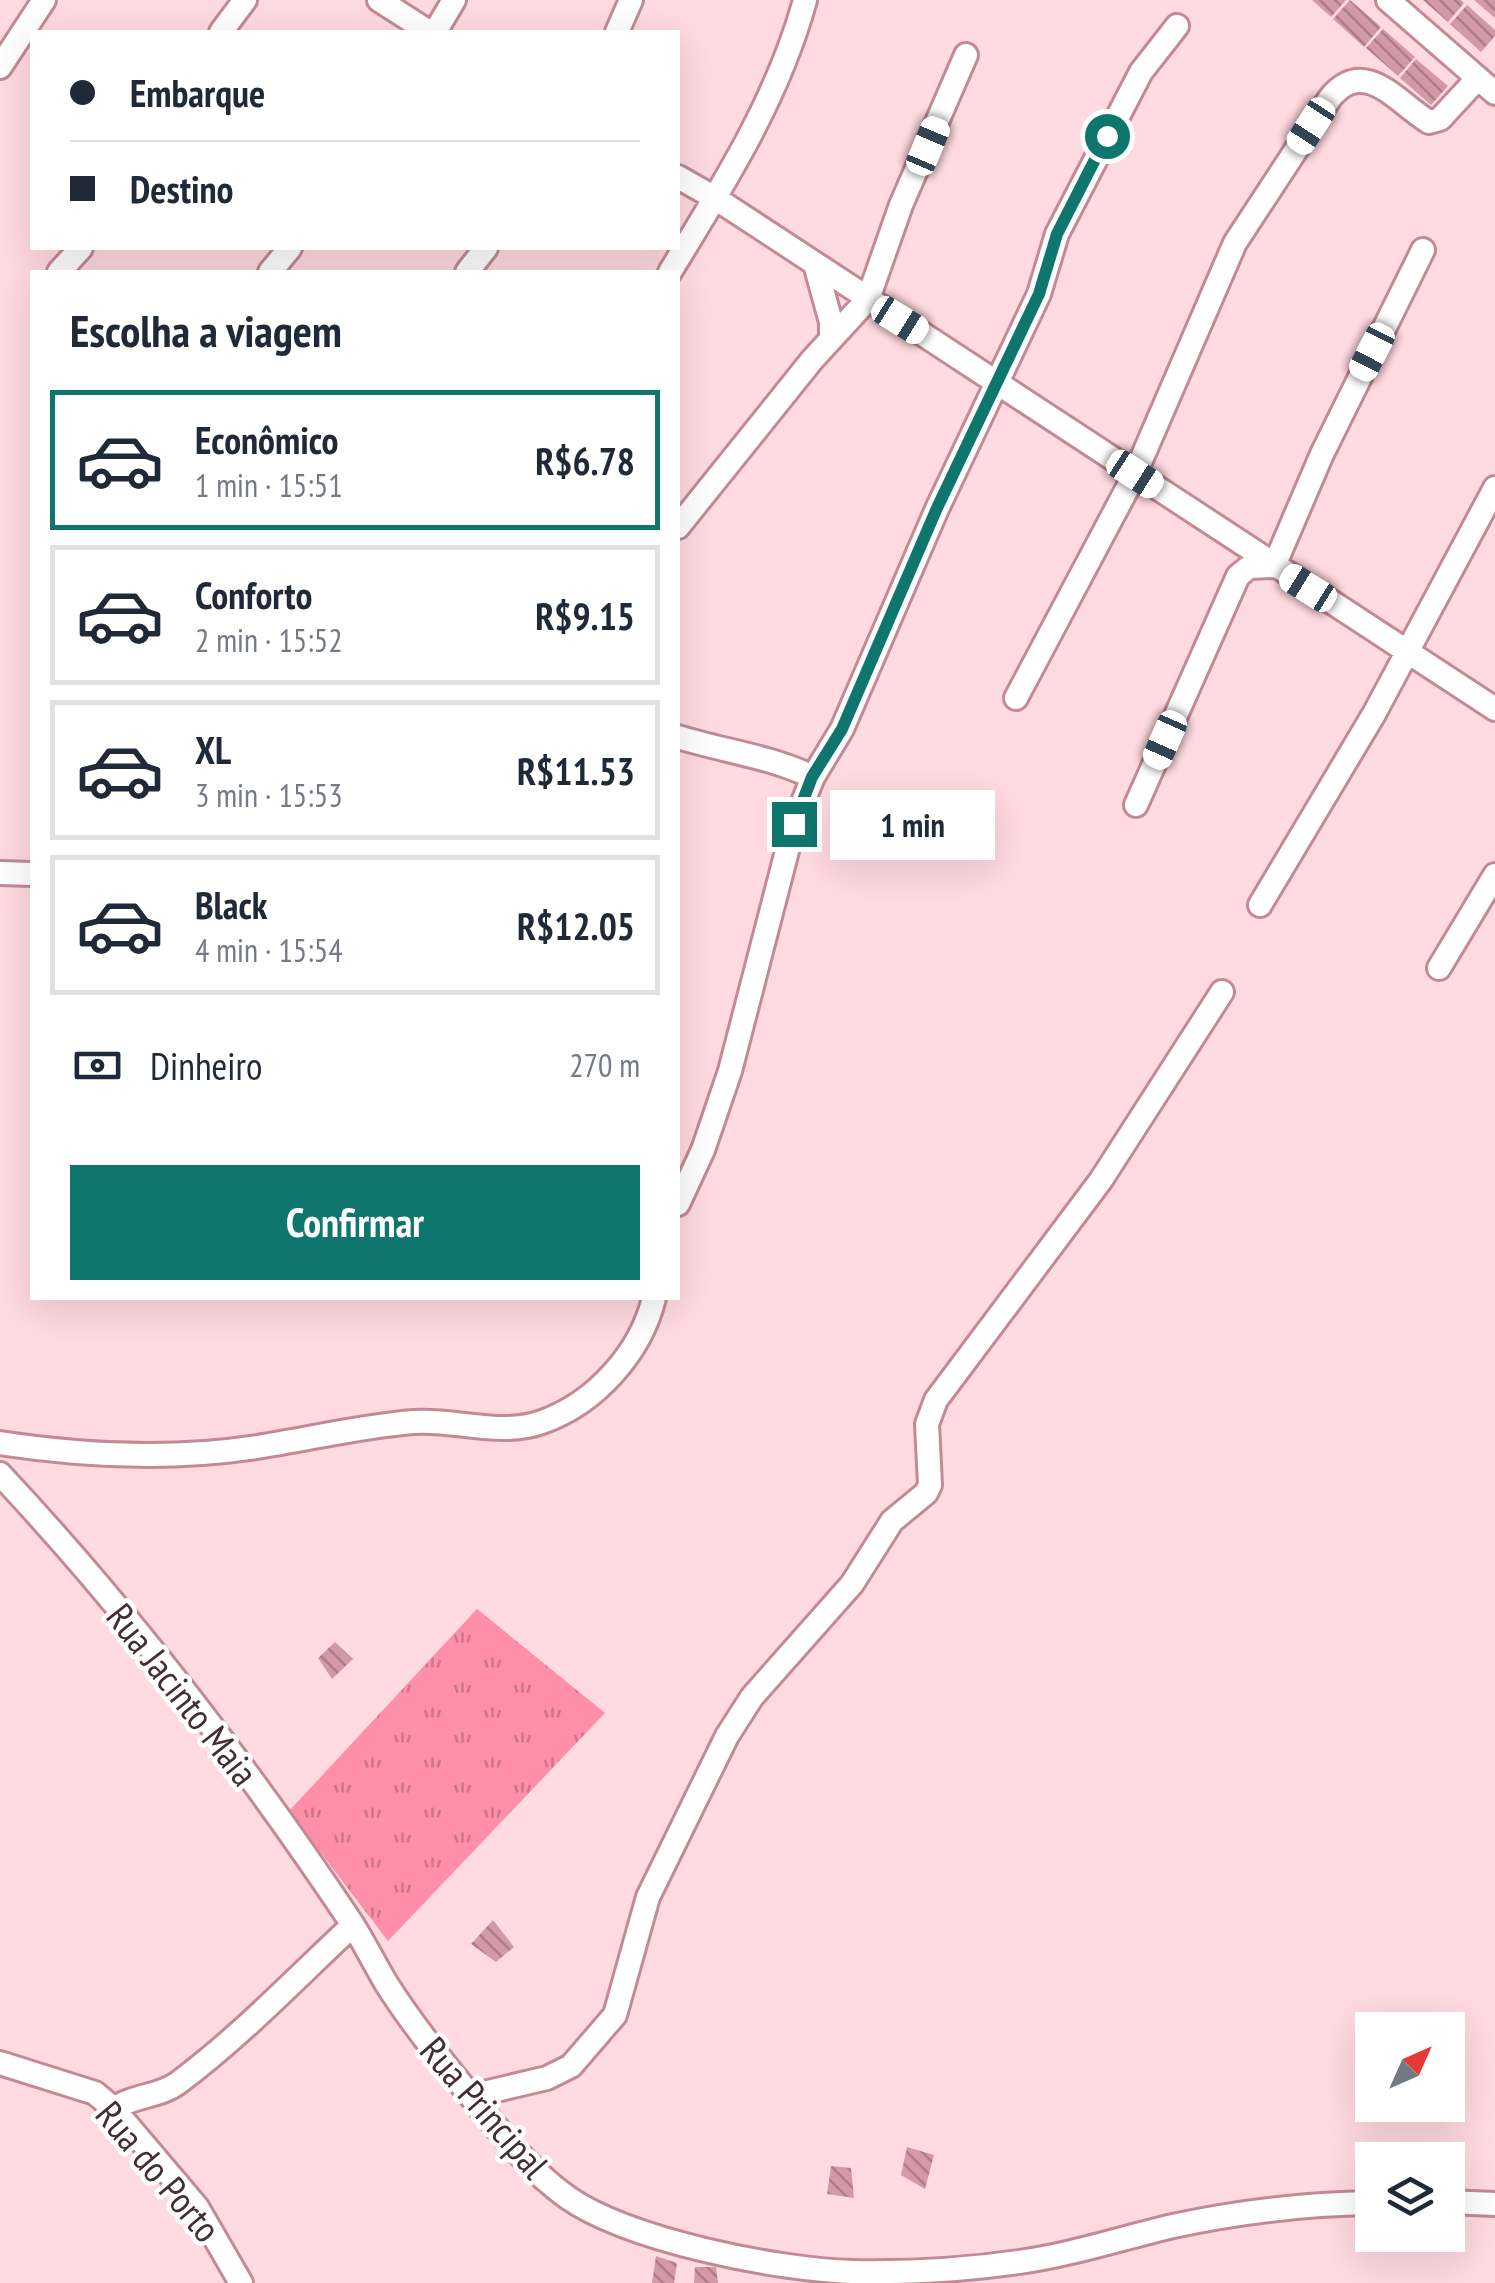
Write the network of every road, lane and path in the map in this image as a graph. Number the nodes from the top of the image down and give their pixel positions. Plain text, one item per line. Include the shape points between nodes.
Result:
1 (44, 0) edge
2 (245, 0) edge
3 (379, 0) edge
4 (454, 0) edge
5 (631, 0) edge
6 (805, 0) edge
7 (1388, 0) edge
8 (1177, 26) dead end
9 (222, 30) edge
10 (429, 30) edge
11 (433, 30) edge
12 (618, 30) edge
13 (966, 54) dead end
14 (0, 66) edge
15 (1486, 85) edge
16 (680, 178) edge
17 (715, 198) junction
18 (78, 250) edge
19 (288, 250) edge
20 (484, 250) edge
21 (1423, 250) dead end
22 (815, 264) junction
23 (61, 270) edge
24 (272, 270) edge
25 (469, 270) edge
26 (671, 270) edge
27 (868, 299) junction
28 (831, 339) junction
29 (998, 382) junction
30 (1135, 474) junction
31 (1495, 488) edge
32 (680, 525) edge
33 (1274, 566) junction
34 (1408, 651) junction
35 (1016, 698) dead end
36 (1495, 708) edge
37 (680, 737) edge
38 (812, 777) junction
39 (1136, 805) dead end
40 (0, 873) edge
41 (30, 874) edge
42 (1495, 875) edge
43 (1260, 905) dead end
44 (1439, 968) dead end
45 (1222, 992) dead end
46 (680, 1200) edge
47 (653, 1300) edge
48 (0, 1443) edge
49 (0, 1474) edge
50 (353, 1925) junction
51 (0, 2063) edge
52 (470, 2096) junction
53 (114, 2110) junction
54 (1355, 2203) edge
55 (1465, 2203) edge
56 (1495, 2204) edge
57 (241, 2283) edge

1 - 14 street
2 - 9 street
3 - 10 street
4 - 11 street
5 - 12 street
6 - 17 street via 774,92
7 - 15 street
8 - 29 street via 1141,72 1057,234 1039,294
13 - 27 street
15 - 30 street via 1429,122 1374,83 1343,82 1235,243
16 - 17 street
17 - 22 street
17 - 26 street
18 - 23 street
19 - 24 street
20 - 25 street
21 - 33 street
22 - 27 street
22 - 28 street
27 - 28 street
27 - 29 street
28 - 32 street
29 - 30 street
29 - 38 street via 842,729
30 - 33 street
30 - 35 street
31 - 34 street
33 - 34 street
33 - 39 street via 1249,567 1238,576
34 - 36 street
34 - 43 street
37 - 38 street via 781,762
38 - 46 street via 730,1070
40 - 41 street
42 - 44 street
45 - 52 street via 1101,1180 936,1400 927,1424 926,1493 892,1521 852,1584 752,1696 727,1736 648,1897 615,2015 571,2066
47 - 48 street via 639,1342 614,1372 542,1422 491,1428 418,1422 168,1454
49 - 50 street, Rua Jacinto Maia via 210,1724
50 - 52 street, Rua Principal via 417,2029
50 - 53 street via 174,2086
51 - 53 street, Rua do Porto via 66,2081
52 - 54 street, Rua Principal via 543,2177 594,2212 696,2247 804,2268 866,2272 1023,2262 1220,2217
53 - 57 street, Rua do Porto via 197,2207
55 - 56 street

